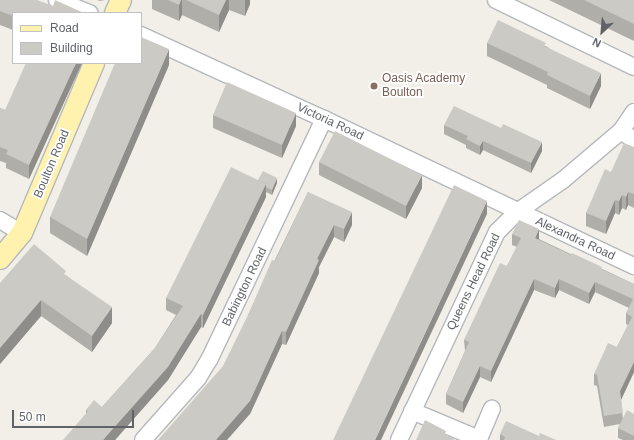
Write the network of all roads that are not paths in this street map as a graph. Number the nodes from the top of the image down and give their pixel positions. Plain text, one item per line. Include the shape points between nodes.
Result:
1 (57, 0) edge
2 (121, 0) edge
3 (496, 0) edge
4 (87, 12) edge
5 (115, 12) edge
6 (142, 35) edge
7 (94, 64) edge
8 (634, 66) edge
9 (634, 112) edge
10 (324, 119) junction
11 (628, 136) edge
12 (517, 212) junction
13 (0, 220) edge
14 (22, 233) junction
15 (0, 259) edge
16 (634, 266) edge
17 (492, 409) dead end
18 (412, 410) junction
19 (143, 440) edge
20 (399, 440) edge
21 (479, 440) edge

1 - 4 street
2 - 5 main road
3 - 8 street
6 - 10 street, Victoria Road
7 - 14 main road, Boulton Road
9 - 11 street, Queens Head Road
10 - 12 street, Victoria Road
10 - 19 street, Babington Road via 210,358 198,378
11 - 12 street, Queens Head Road
12 - 16 street, Alexandra Road
12 - 18 street, Queens Head Road via 497,232
13 - 14 street
14 - 15 main road, Boulton Road
17 - 21 street
18 - 20 street, Queens Head Road
18 - 21 street

